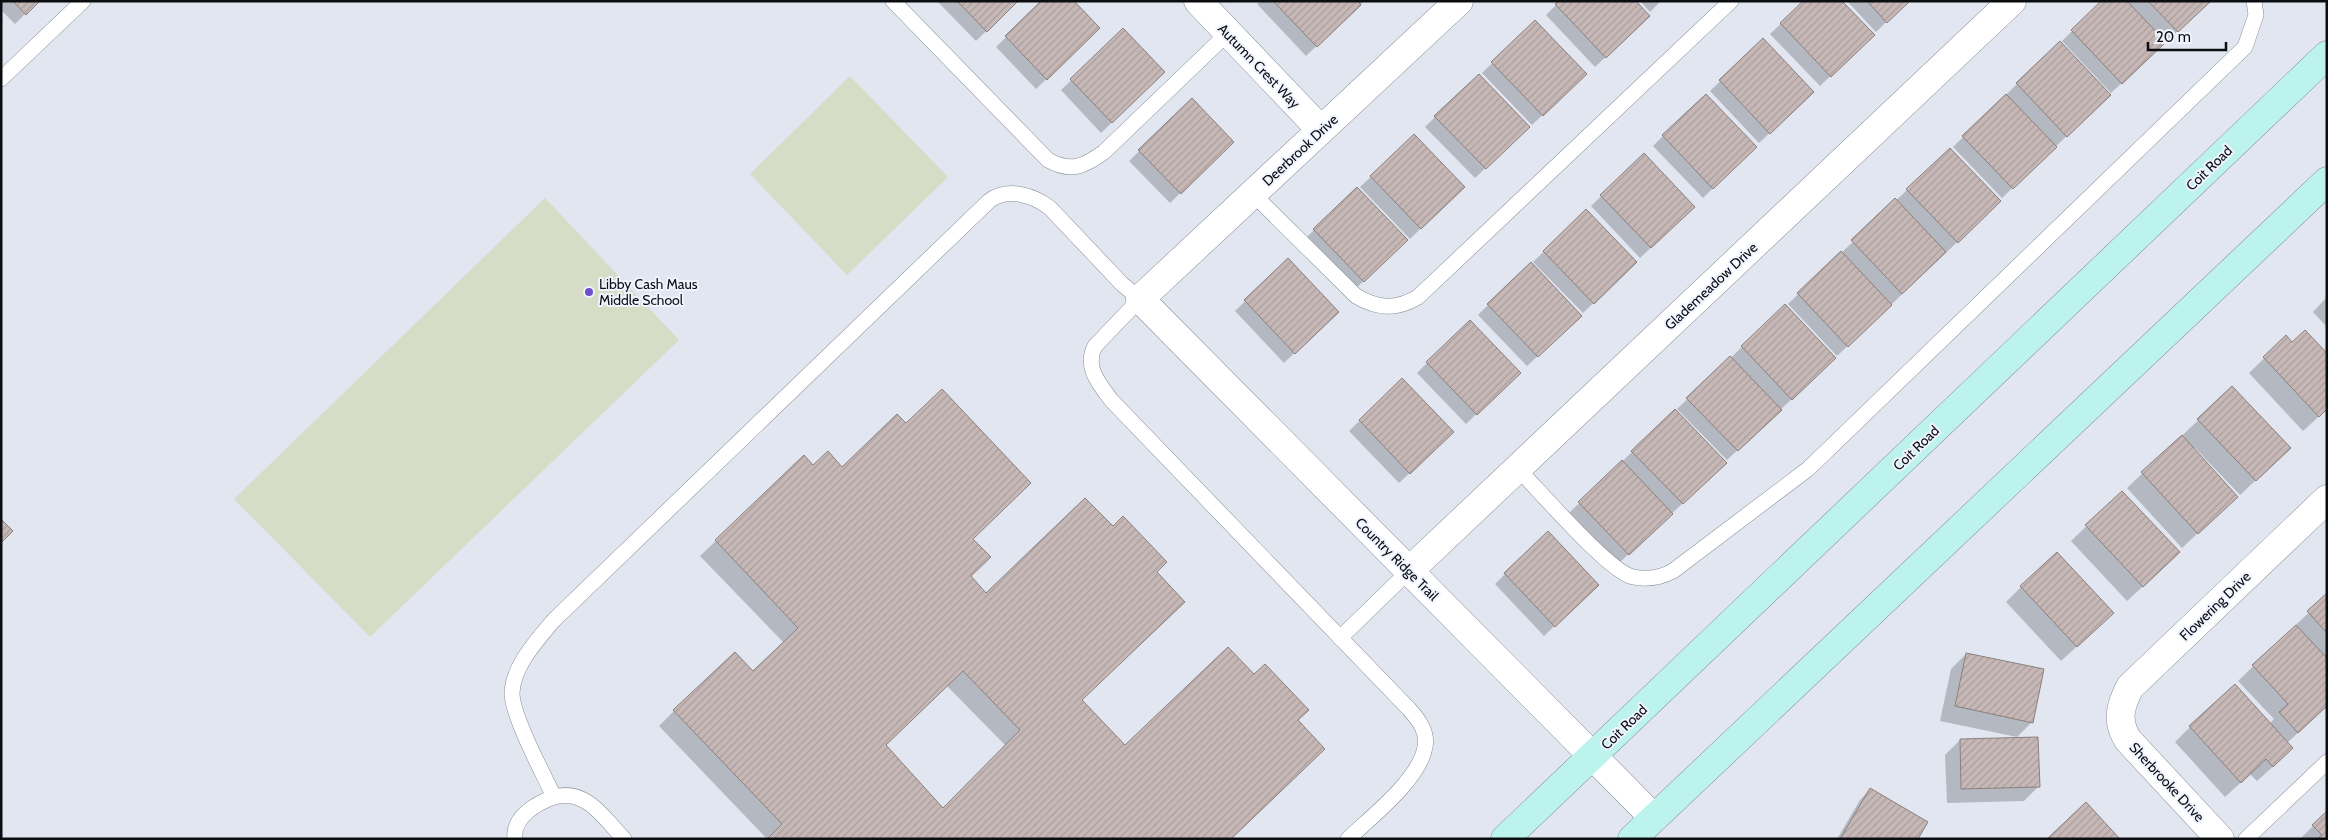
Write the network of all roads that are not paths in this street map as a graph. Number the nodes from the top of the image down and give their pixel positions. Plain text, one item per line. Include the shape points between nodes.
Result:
1 (83, 1) edge
2 (893, 1) edge
3 (1198, 1) edge
4 (1459, 1) edge
5 (1731, 1) edge
6 (2012, 1) edge
7 (2254, 1) edge
8 (1228, 33) junction
9 (2327, 55) edge
10 (1, 80) edge
11 (1321, 130) junction
12 (2327, 181) edge
13 (1254, 194) junction
14 (1140, 299) junction
15 (1518, 469) junction
16 (2327, 499) edge
17 (1410, 571) junction
18 (1340, 638) junction
19 (2120, 721) joint
20 (1593, 756) junction
21 (2327, 762) edge
22 (554, 797) junction
23 (1654, 818) junction
24 (515, 839) edge
25 (624, 839) edge
26 (1348, 839) edge
27 (1505, 839) edge
28 (1632, 839) edge
29 (2220, 839) edge
30 (2246, 839) edge

1 - 10 lane
2 - 8 lane via 1048,160 1058,166 1086,165 1104,152
3 - 8 street, Autumn Crest Way
4 - 11 street, Deerbrook Drive
5 - 13 lane via 1407,304 1386,308 1356,296
6 - 15 street, Glademeadow Drive
7 - 15 lane via 2256,15 2245,47 1808,469 1673,571 1658,579 1631,577 1615,567
8 - 11 street, Autumn Crest Way
9 - 20 main road, Coit Road
11 - 13 street, Deerbrook Drive
12 - 23 main road
13 - 14 street, Deerbrook Drive
14 - 17 street, Country Ridge Trail
14 - 18 lane via 1095,346 1090,362 1100,385
14 - 22 lane via 1040,201 1018,194 993,198 554,620 526,655 512,694 523,729
15 - 17 street, Glademeadow Drive
16 - 19 street, Flowering Drive via 2130,687 2122,703
17 - 18 lane
17 - 20 street, Country Ridge Trail
18 - 26 lane via 1418,719 1426,741 1413,772
19 - 29 street, Sherbrooke Drive via 2128,740
20 - 23 street, Country Ridge Trail
20 - 27 main road, Coit Road
21 - 30 lane
22 - 24 lane via 524,814 514,832
22 - 25 lane via 574,796 589,802
23 - 28 main road

